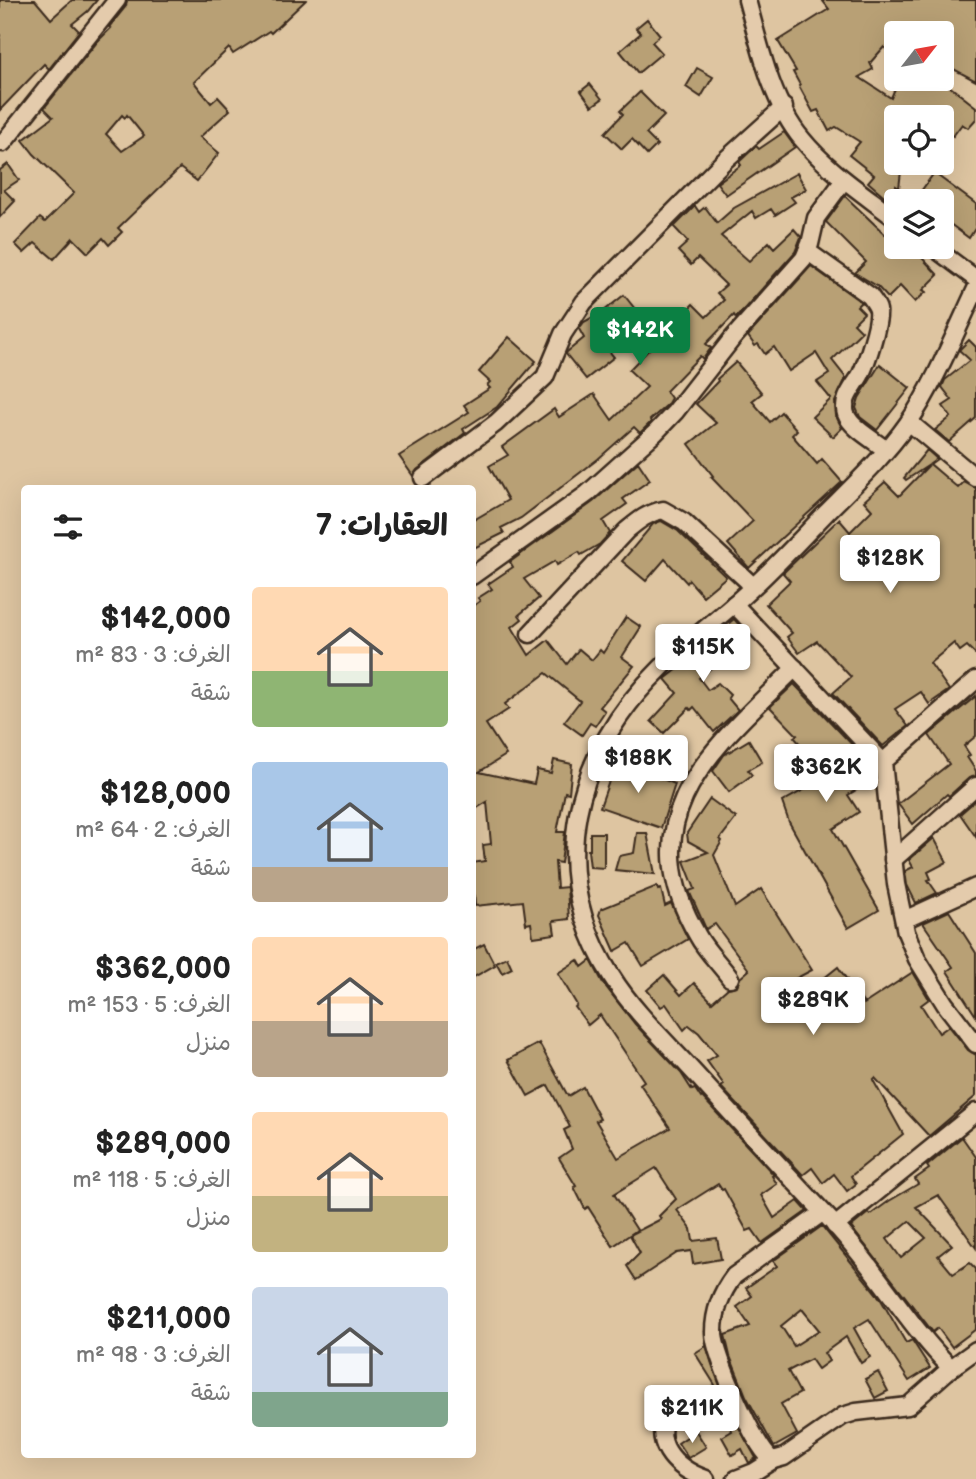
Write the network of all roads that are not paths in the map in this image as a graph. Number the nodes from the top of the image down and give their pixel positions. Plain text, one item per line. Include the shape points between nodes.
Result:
1 (117, 0) edge
2 (747, 0) edge
3 (784, 107) junction
4 (4, 143) dead end
5 (844, 180) junction
6 (884, 210) edge
7 (807, 251) junction
8 (949, 259) edge
9 (976, 279) edge
10 (976, 289) edge
11 (909, 422) junction
12 (886, 450) junction
13 (423, 478) dead end
14 (976, 478) edge
15 (476, 573) edge
16 (753, 586) junction
17 (734, 604) junction
18 (530, 634) dead end
19 (795, 668) junction
20 (976, 680) edge
21 (883, 762) junction
22 (976, 786) edge
23 (893, 860) junction
24 (976, 887) edge
25 (904, 920) junction
26 (730, 978) dead end
27 (976, 1044) edge
28 (976, 1112) edge
29 (822, 1213) junction
30 (835, 1226) junction
31 (976, 1350) edge
32 (951, 1368) junction
33 (671, 1408) dead end
34 (773, 1460) junction
35 (706, 1479) edge
36 (736, 1479) edge

1 - 4 street
2 - 3 street
3 - 5 street via 801,139
3 - 13 street via 584,302 563,334 545,377 496,423
5 - 6 street
5 - 7 street via 816,218
7 - 12 street via 876,304 876,328 845,407 850,422
7 - 15 street via 655,433 587,494
8 - 9 street
10 - 11 street
11 - 12 street
11 - 14 street
12 - 16 street
16 - 17 street
16 - 18 street via 684,522 663,510 644,516 626,531
17 - 19 street
17 - 29 street via 660,668 630,701 604,744 579,802 573,841 576,879 583,916 612,977 649,1024
19 - 21 street
19 - 26 street via 713,752 689,784 676,817 671,854 680,898 698,936
20 - 21 street
21 - 23 street
22 - 23 street
23 - 25 street
24 - 25 street
25 - 27 street via 916,959
28 - 30 street
29 - 30 street
29 - 34 street via 734,1276 724,1288 715,1317 713,1336 722,1365 749,1428
30 - 32 street
31 - 32 street
32 - 34 street via 908,1406 843,1416
33 - 35 street via 662,1423 663,1445 691,1473
34 - 36 street

